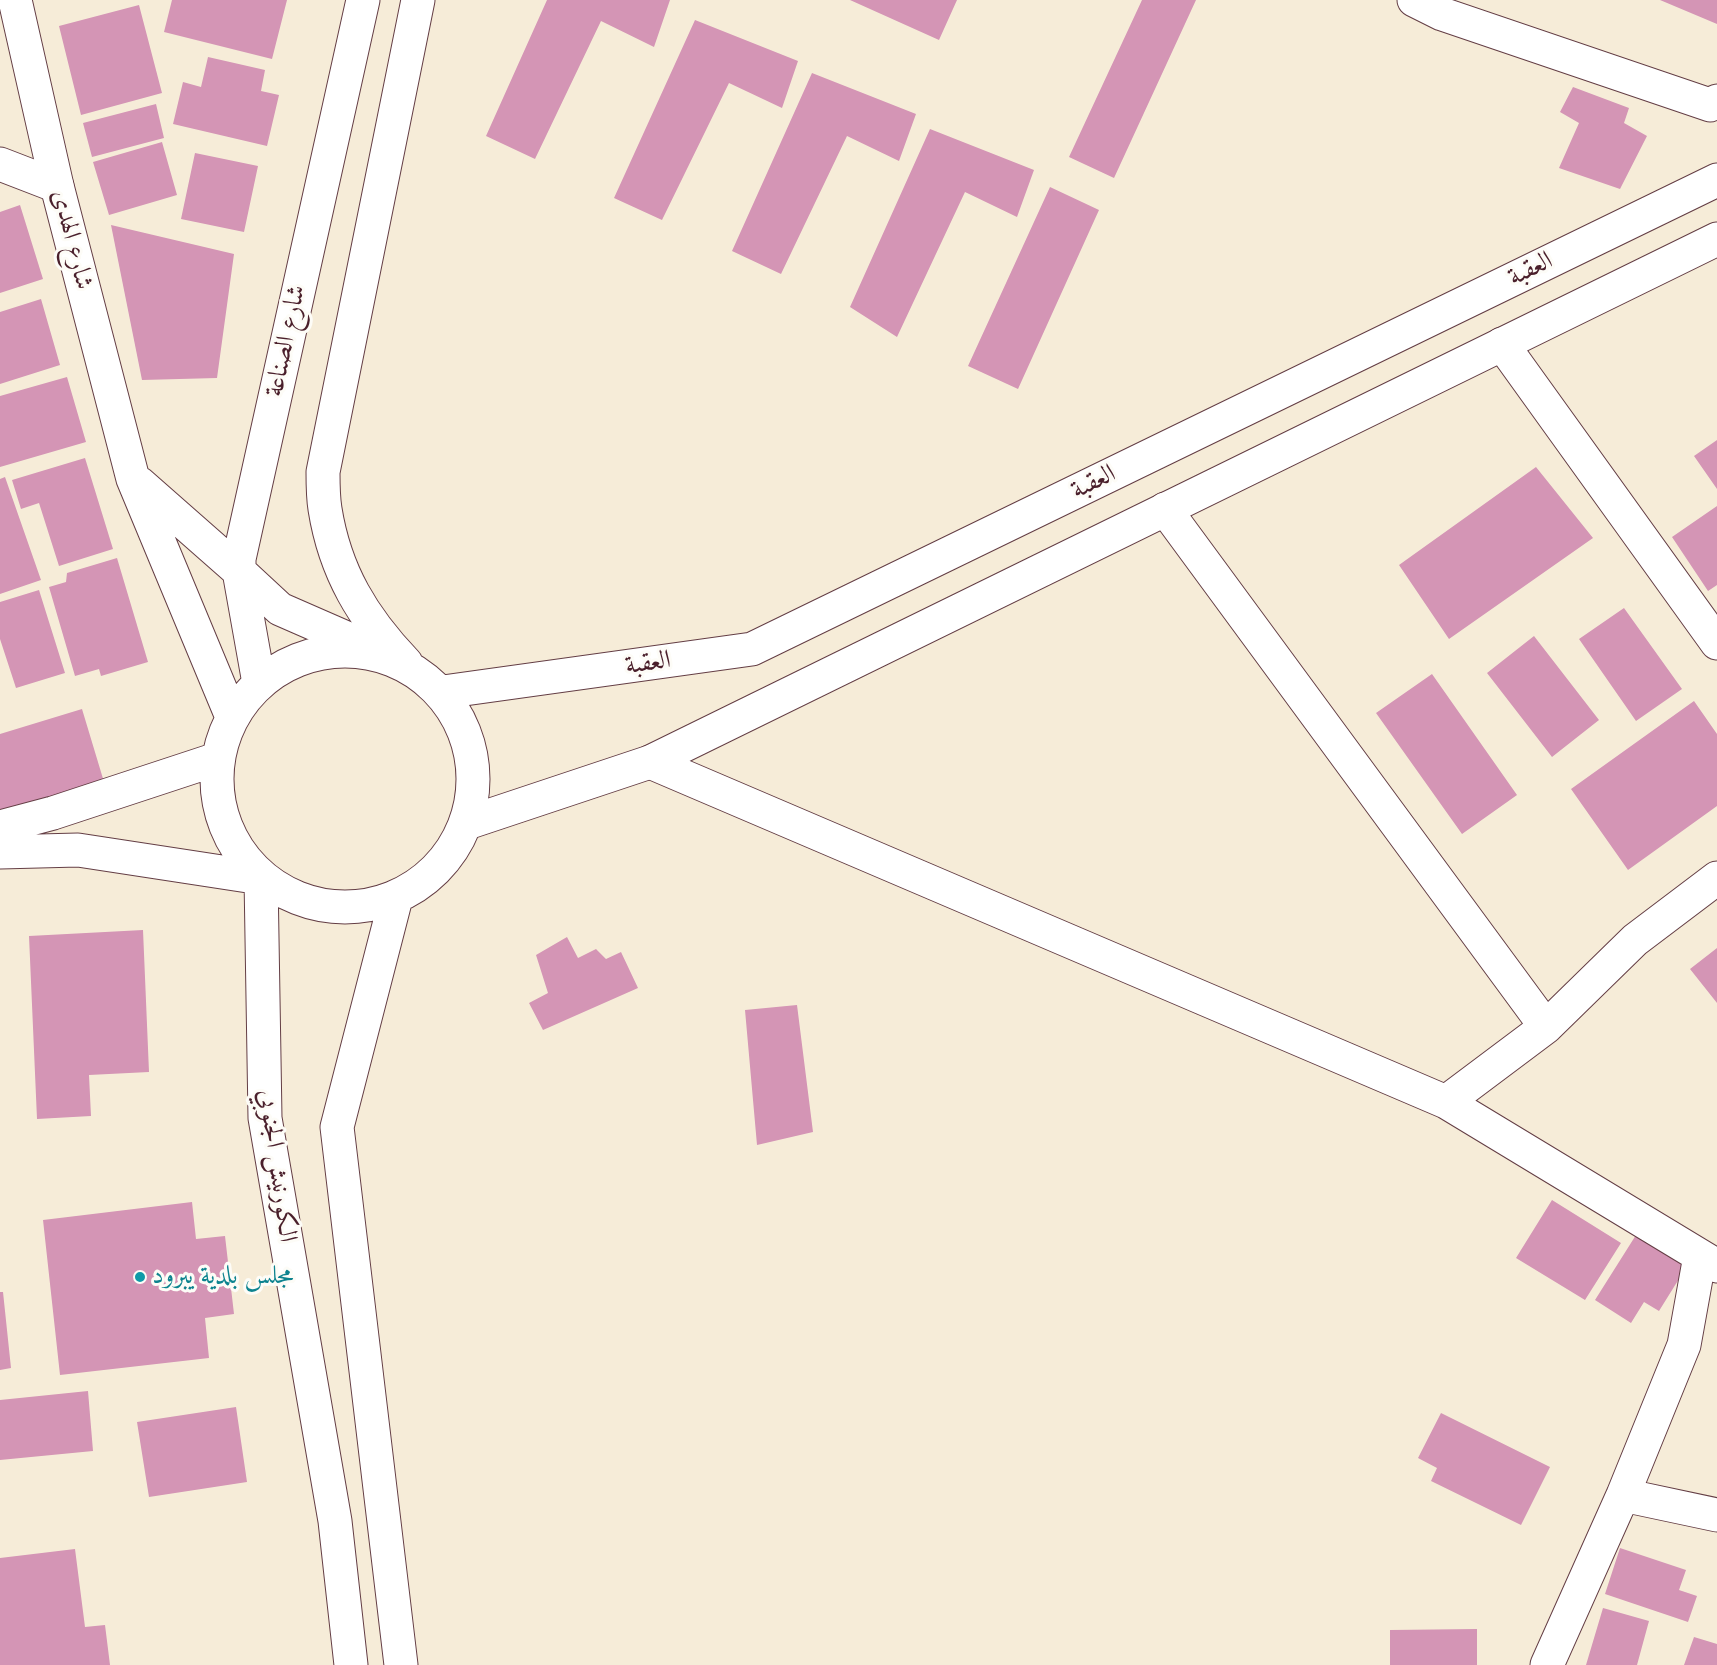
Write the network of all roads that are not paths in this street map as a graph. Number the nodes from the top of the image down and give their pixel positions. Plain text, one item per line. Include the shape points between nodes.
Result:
1 (15, 0) edge
2 (363, 0) edge
3 (418, 0) edge
4 (1435, 5) edge
5 (1717, 101) edge
6 (0, 164) edge
7 (1717, 180) edge
8 (57, 186) junction
9 (1717, 238) edge
10 (1502, 344) junction
11 (133, 478) junction
12 (1165, 509) junction
13 (239, 571) junction
14 (1717, 643) edge
15 (407, 665) junction
16 (259, 683) junction
17 (443, 692) junction
18 (232, 717) junction
19 (217, 759) junction
20 (650, 762) junction
21 (467, 823) junction
22 (0, 827) edge
23 (0, 852) edge
24 (261, 878) junction
25 (1717, 878) edge
26 (396, 898) junction
27 (1546, 1027) junction
28 (1446, 1102) junction
29 (1708, 1261) edge
30 (1623, 1495) junction
31 (1717, 1515) edge
32 (351, 1665) edge
33 (401, 1665) edge
34 (1547, 1665) edge

1 - 8 main road, شارع الهدى
2 - 13 main road, شارع الصناعة
3 - 15 main road via 323,472 325,508 345,577 383,639
4 - 5 main road via 1710,105
6 - 8 main road
7 - 17 main road, العقبة via 752,649
8 - 11 main road, شارع الهدى
9 - 10 main road, العقبة
10 - 12 main road, العقبة
10 - 14 main road
11 - 13 main road
11 - 18 main road, شارع الهدى
12 - 20 main road, العقبة
12 - 27 main road
13 - 15 main road via 280,609
13 - 16 main road, شارع الصناعة
15 - 16 main road via 364,650 341,649 297,658
15 - 17 main road
16 - 18 main road
17 - 21 main road via 471,743 475,788
18 - 19 main road
19 - 22 main road
19 - 24 main road via 217,793 229,836
20 - 21 main road, العقبة
20 - 28 main road
21 - 26 main road via 445,862
23 - 24 main road via 78,850
24 - 26 main road via 300,901 353,908
24 - 32 main road, الكورنيش الجنوبي via 265,1118 335,1521
25 - 27 main road via 1635,940
26 - 33 main road via 338,1127
27 - 28 main road
28 - 29 main road
29 - 30 main road via 1684,1345
30 - 31 main road
30 - 34 main road

